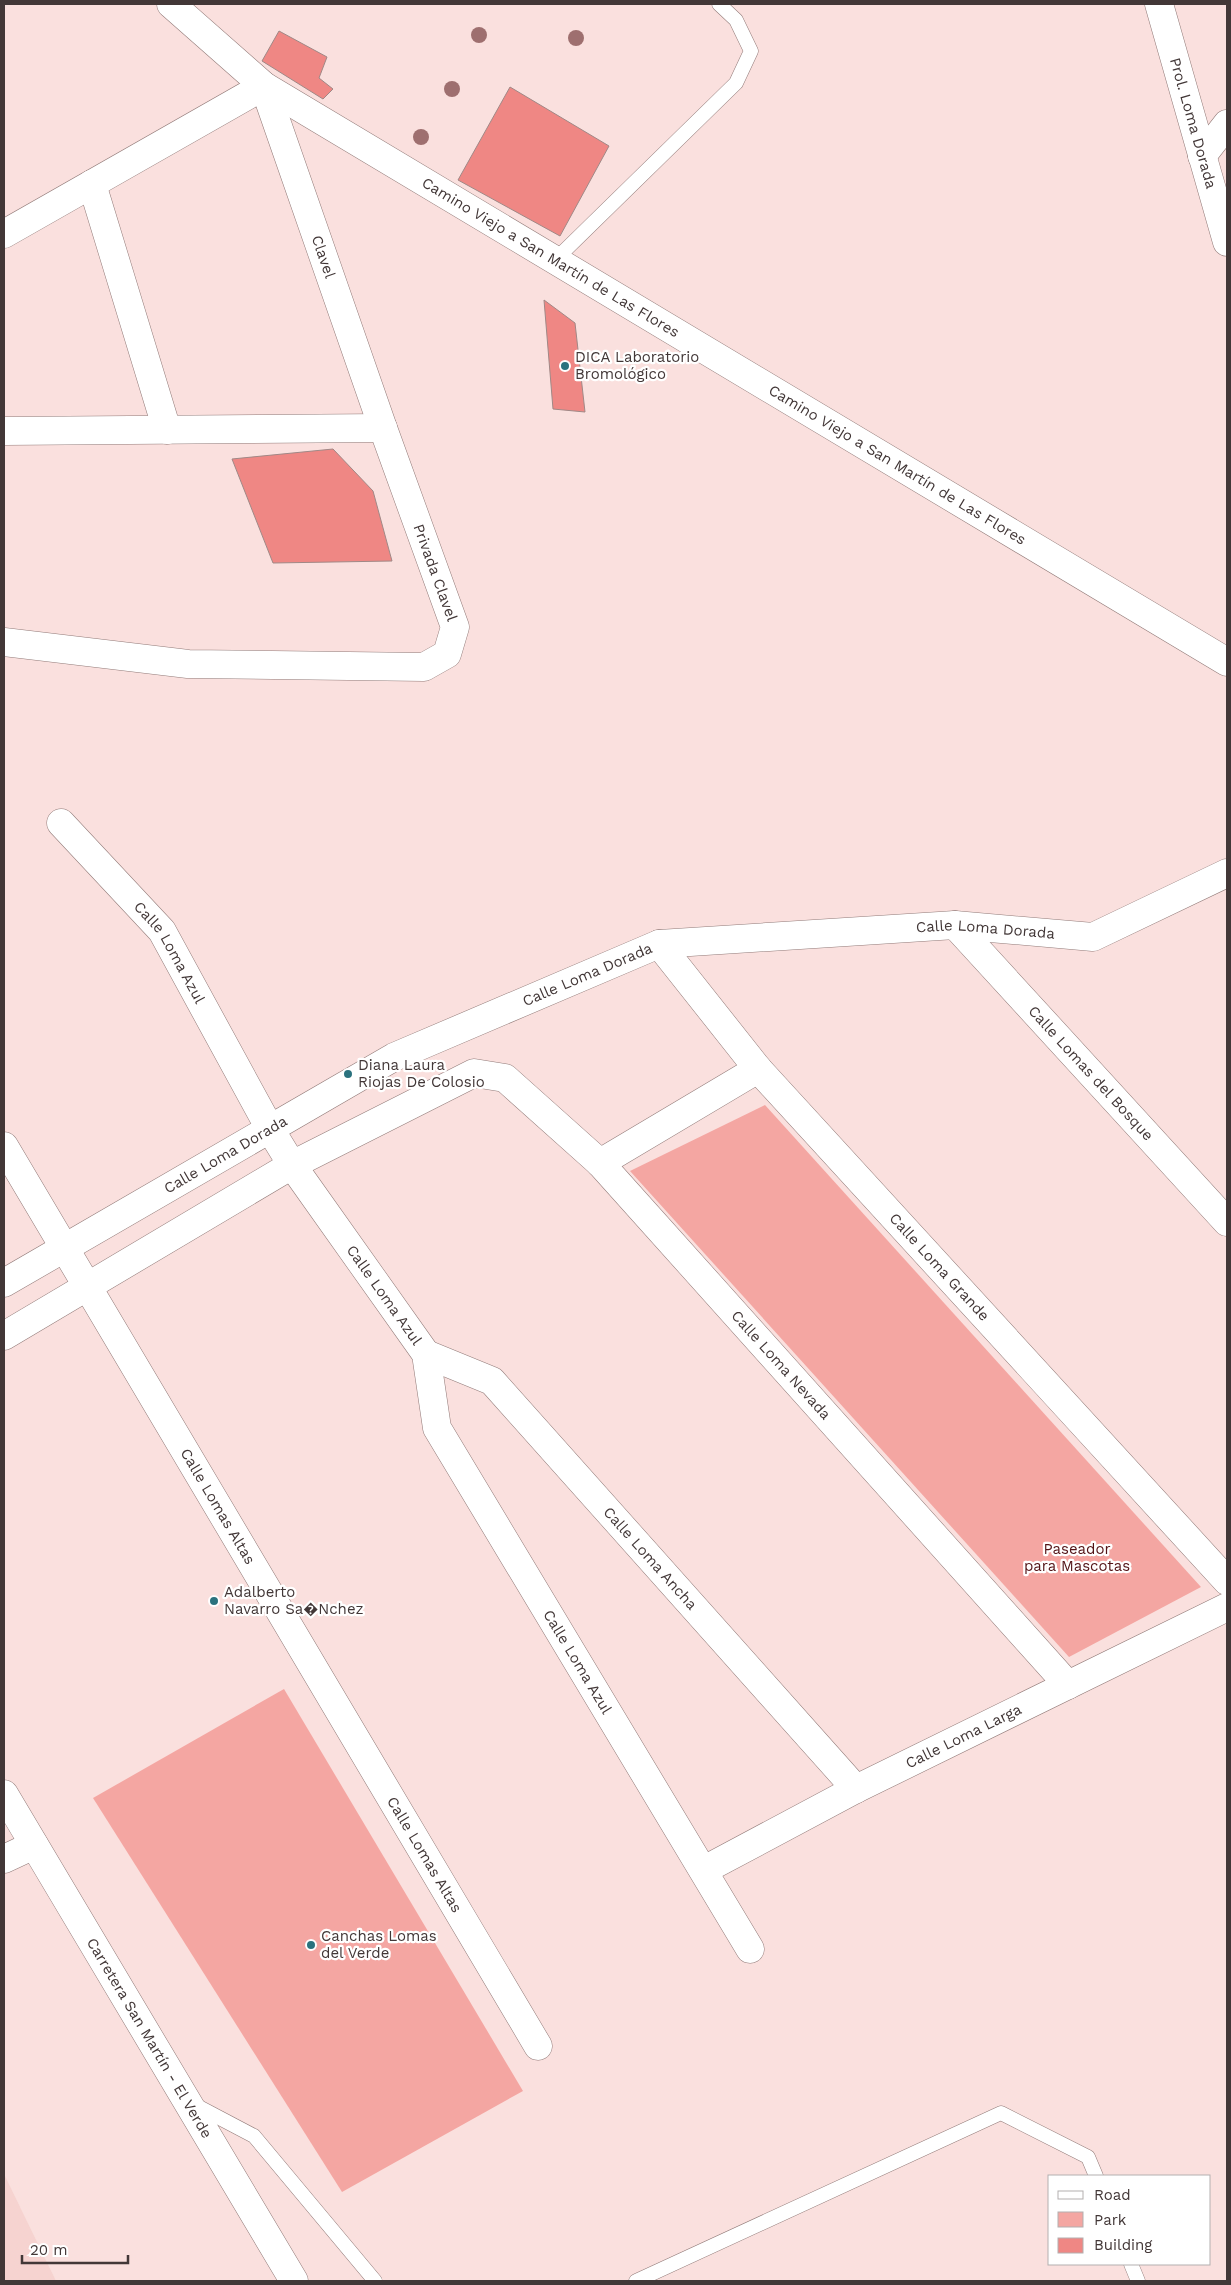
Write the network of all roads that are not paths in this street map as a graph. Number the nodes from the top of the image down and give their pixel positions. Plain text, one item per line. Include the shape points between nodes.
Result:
1 (171, 4) edge
2 (719, 4) edge
3 (1159, 4) edge
4 (264, 86) junction
5 (1227, 124) edge
6 (1202, 156) junction
7 (92, 184) junction
8 (4, 234) edge
9 (1227, 242) edge
10 (555, 260) junction
11 (383, 428) junction
12 (167, 430) junction
13 (4, 431) edge
14 (4, 642) edge
15 (1227, 662) edge
16 (61, 823) dead end
17 (1227, 873) edge
18 (955, 924) junction
19 (659, 944) junction
20 (758, 1069) junction
21 (270, 1129) junction
22 (4, 1146) edge
23 (600, 1163) junction
24 (292, 1165) junction
25 (1227, 1222) edge
26 (64, 1248) junction
27 (4, 1283) edge
28 (88, 1288) junction
29 (4, 1336) edge
30 (426, 1354) junction
31 (1227, 1582) edge
32 (1227, 1607) edge
33 (1068, 1684) junction
34 (856, 1789) junction
35 (4, 1794) edge
36 (34, 1845) junction
37 (4, 1859) edge
38 (704, 1870) junction
39 (750, 1949) dead end
40 (538, 2046) dead end
41 (186, 2100) junction
42 (1096, 2175) edge
43 (1131, 2265) edge
44 (294, 2281) edge
45 (375, 2281) edge
46 (636, 2281) edge
47 (1138, 2281) edge

1 - 4 street, Camino Viejo a San Martín de Las Flores
2 - 10 lane via 736,20 751,51 736,83
3 - 6 street, Prol. Loma Dorada
4 - 7 street
4 - 10 street, Camino Viejo a San Martín de Las Flores
4 - 11 street, Clavel
5 - 6 street
6 - 9 street, Prol. Loma Dorada
7 - 8 street
7 - 12 street
10 - 15 street, Camino Viejo a San Martín de Las Flores
11 - 12 street
11 - 14 street, Privada Clavel via 455,627 447,654 424,667 188,664
12 - 13 street
16 - 21 street, Calle Loma Azul via 162,931
17 - 18 street, Calle Loma Dorada via 1093,937
18 - 19 street, Calle Loma Dorada
18 - 25 street, Calle Lomas del Bosque
19 - 20 street, Calle Loma Grande
19 - 21 street, Calle Loma Dorada via 394,1057
20 - 23 street
20 - 31 street, Calle Loma Grande
21 - 24 street, Calle Loma Azul
21 - 26 street, Calle Loma Dorada
22 - 26 street, Calle Lomas Altas
23 - 24 street, Calle Loma Nevada via 505,1078 474,1073
23 - 33 street, Calle Loma Nevada
24 - 28 street
24 - 30 street, Calle Loma Azul
26 - 27 street, Calle Loma Dorada
26 - 28 street, Calle Lomas Altas
28 - 29 street
28 - 40 street, Calle Lomas Altas
30 - 34 street, Calle Loma Ancha via 492,1381
30 - 38 street, Calle Loma Azul via 437,1428
32 - 33 street, Calle Loma Larga
33 - 34 street, Calle Loma Larga
34 - 38 street, Calle Loma Larga
35 - 36 street, Carretera San Martín - El Verde
36 - 37 street
36 - 41 street, Carretera San Martín - El Verde
38 - 39 street, Calle Loma Azul
41 - 44 street, Carretera San Martín - El Verde
41 - 45 lane via 254,2136
42 - 46 lane via 1088,2157 1001,2113
43 - 47 lane

